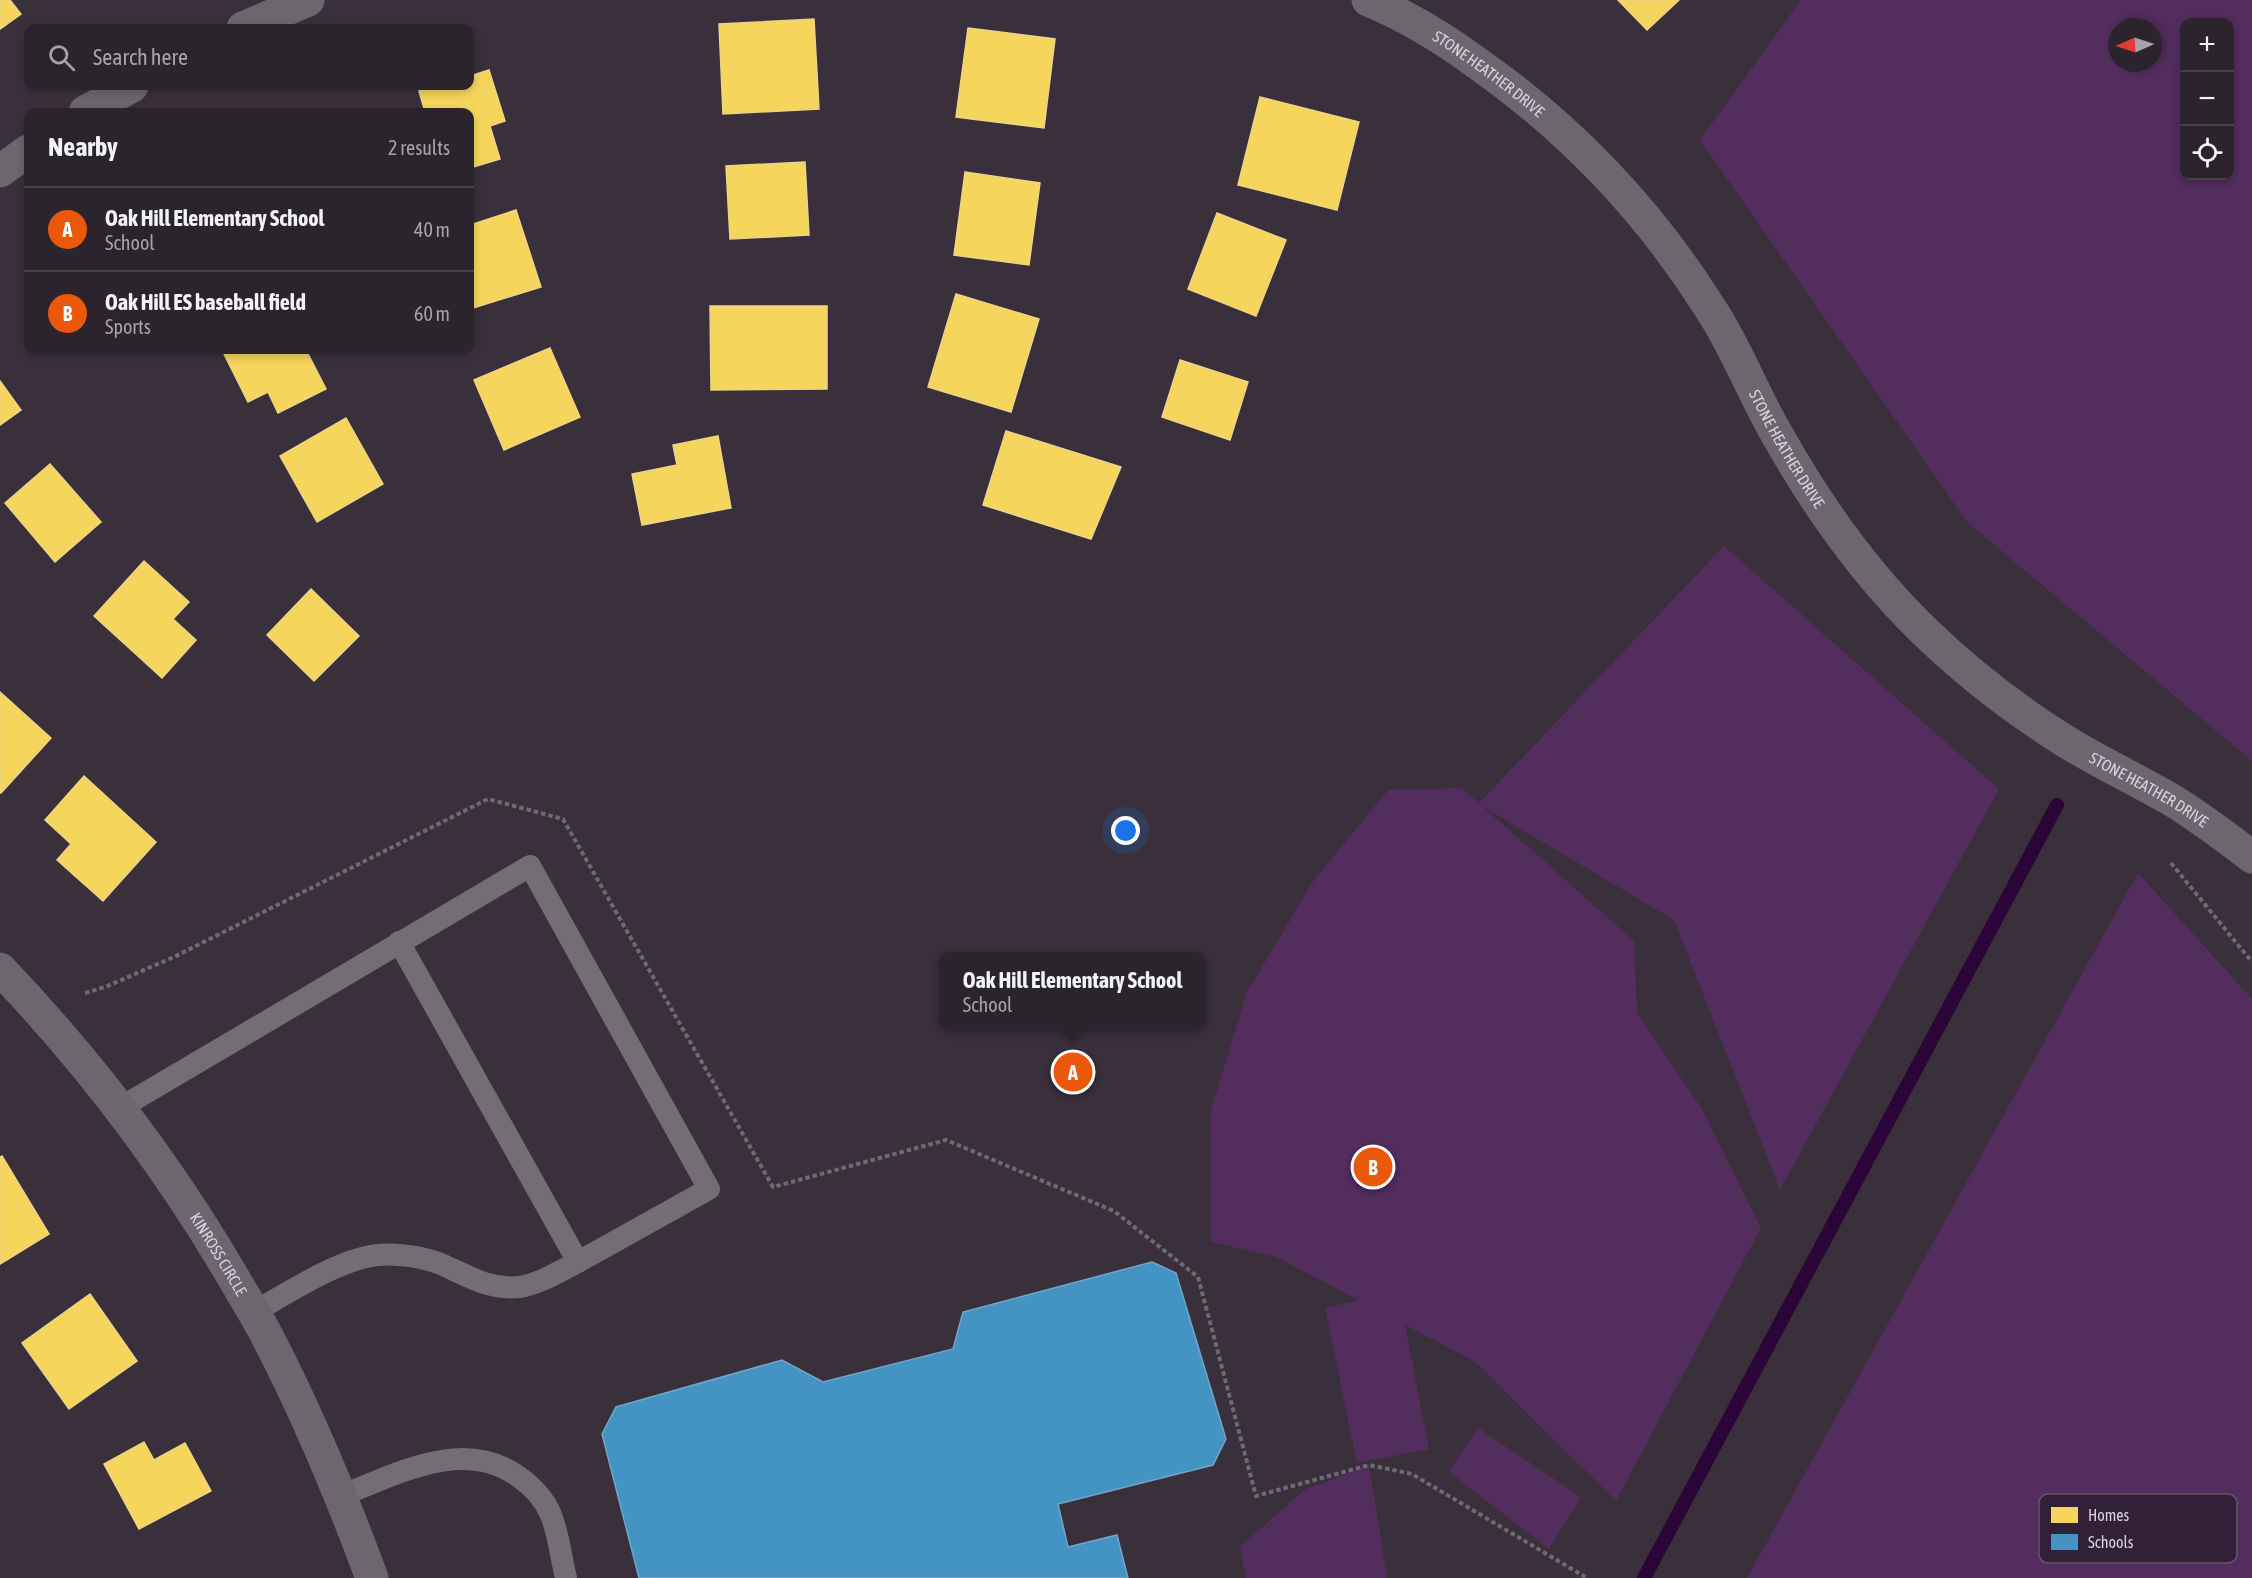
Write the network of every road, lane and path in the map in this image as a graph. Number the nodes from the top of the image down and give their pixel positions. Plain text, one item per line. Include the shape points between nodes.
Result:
1 (308, 0) edge
2 (1368, 0) edge
3 (252, 24) edge
4 (125, 90) edge
5 (92, 108) edge
6 (24, 154) edge
7 (0, 171) edge
8 (2252, 857) edge
9 (2171, 863) dead end
10 (399, 942) junction
11 (2252, 962) edge
12 (0, 969) edge
13 (85, 993) dead end
14 (120, 1108) junction
15 (578, 1262) junction
16 (254, 1312) junction
17 (340, 1496) junction
18 (372, 1578) edge
19 (566, 1578) edge
20 (1587, 1578) edge

1 - 3 street
2 - 8 street, STONE HEATHER DRIVE via 1396,11 1453,45 1521,94 1593,158 1656,230 1711,309 1774,430 1823,510 1921,628 1990,688 2065,740 2173,801
4 - 5 street
6 - 7 street
9 - 11 path
10 - 14 lane
10 - 15 lane
10 - 15 lane via 530,866 709,1189
12 - 14 street, KINROSS CIRCLE
13 - 20 path via 174,957 488,799 563,819 773,1187 946,1140 1114,1211 1198,1277 1256,1497 1369,1466 1412,1474
14 - 16 street, KINROSS CIRCLE via 202,1224
15 - 16 lane via 522,1287 500,1288 422,1258 378,1255 336,1268
16 - 17 street, KINROSS CIRCLE via 326,1458
17 - 18 street, KINROSS CIRCLE
17 - 19 lane via 425,1463 469,1458 491,1463 511,1471 541,1498 551,1515

